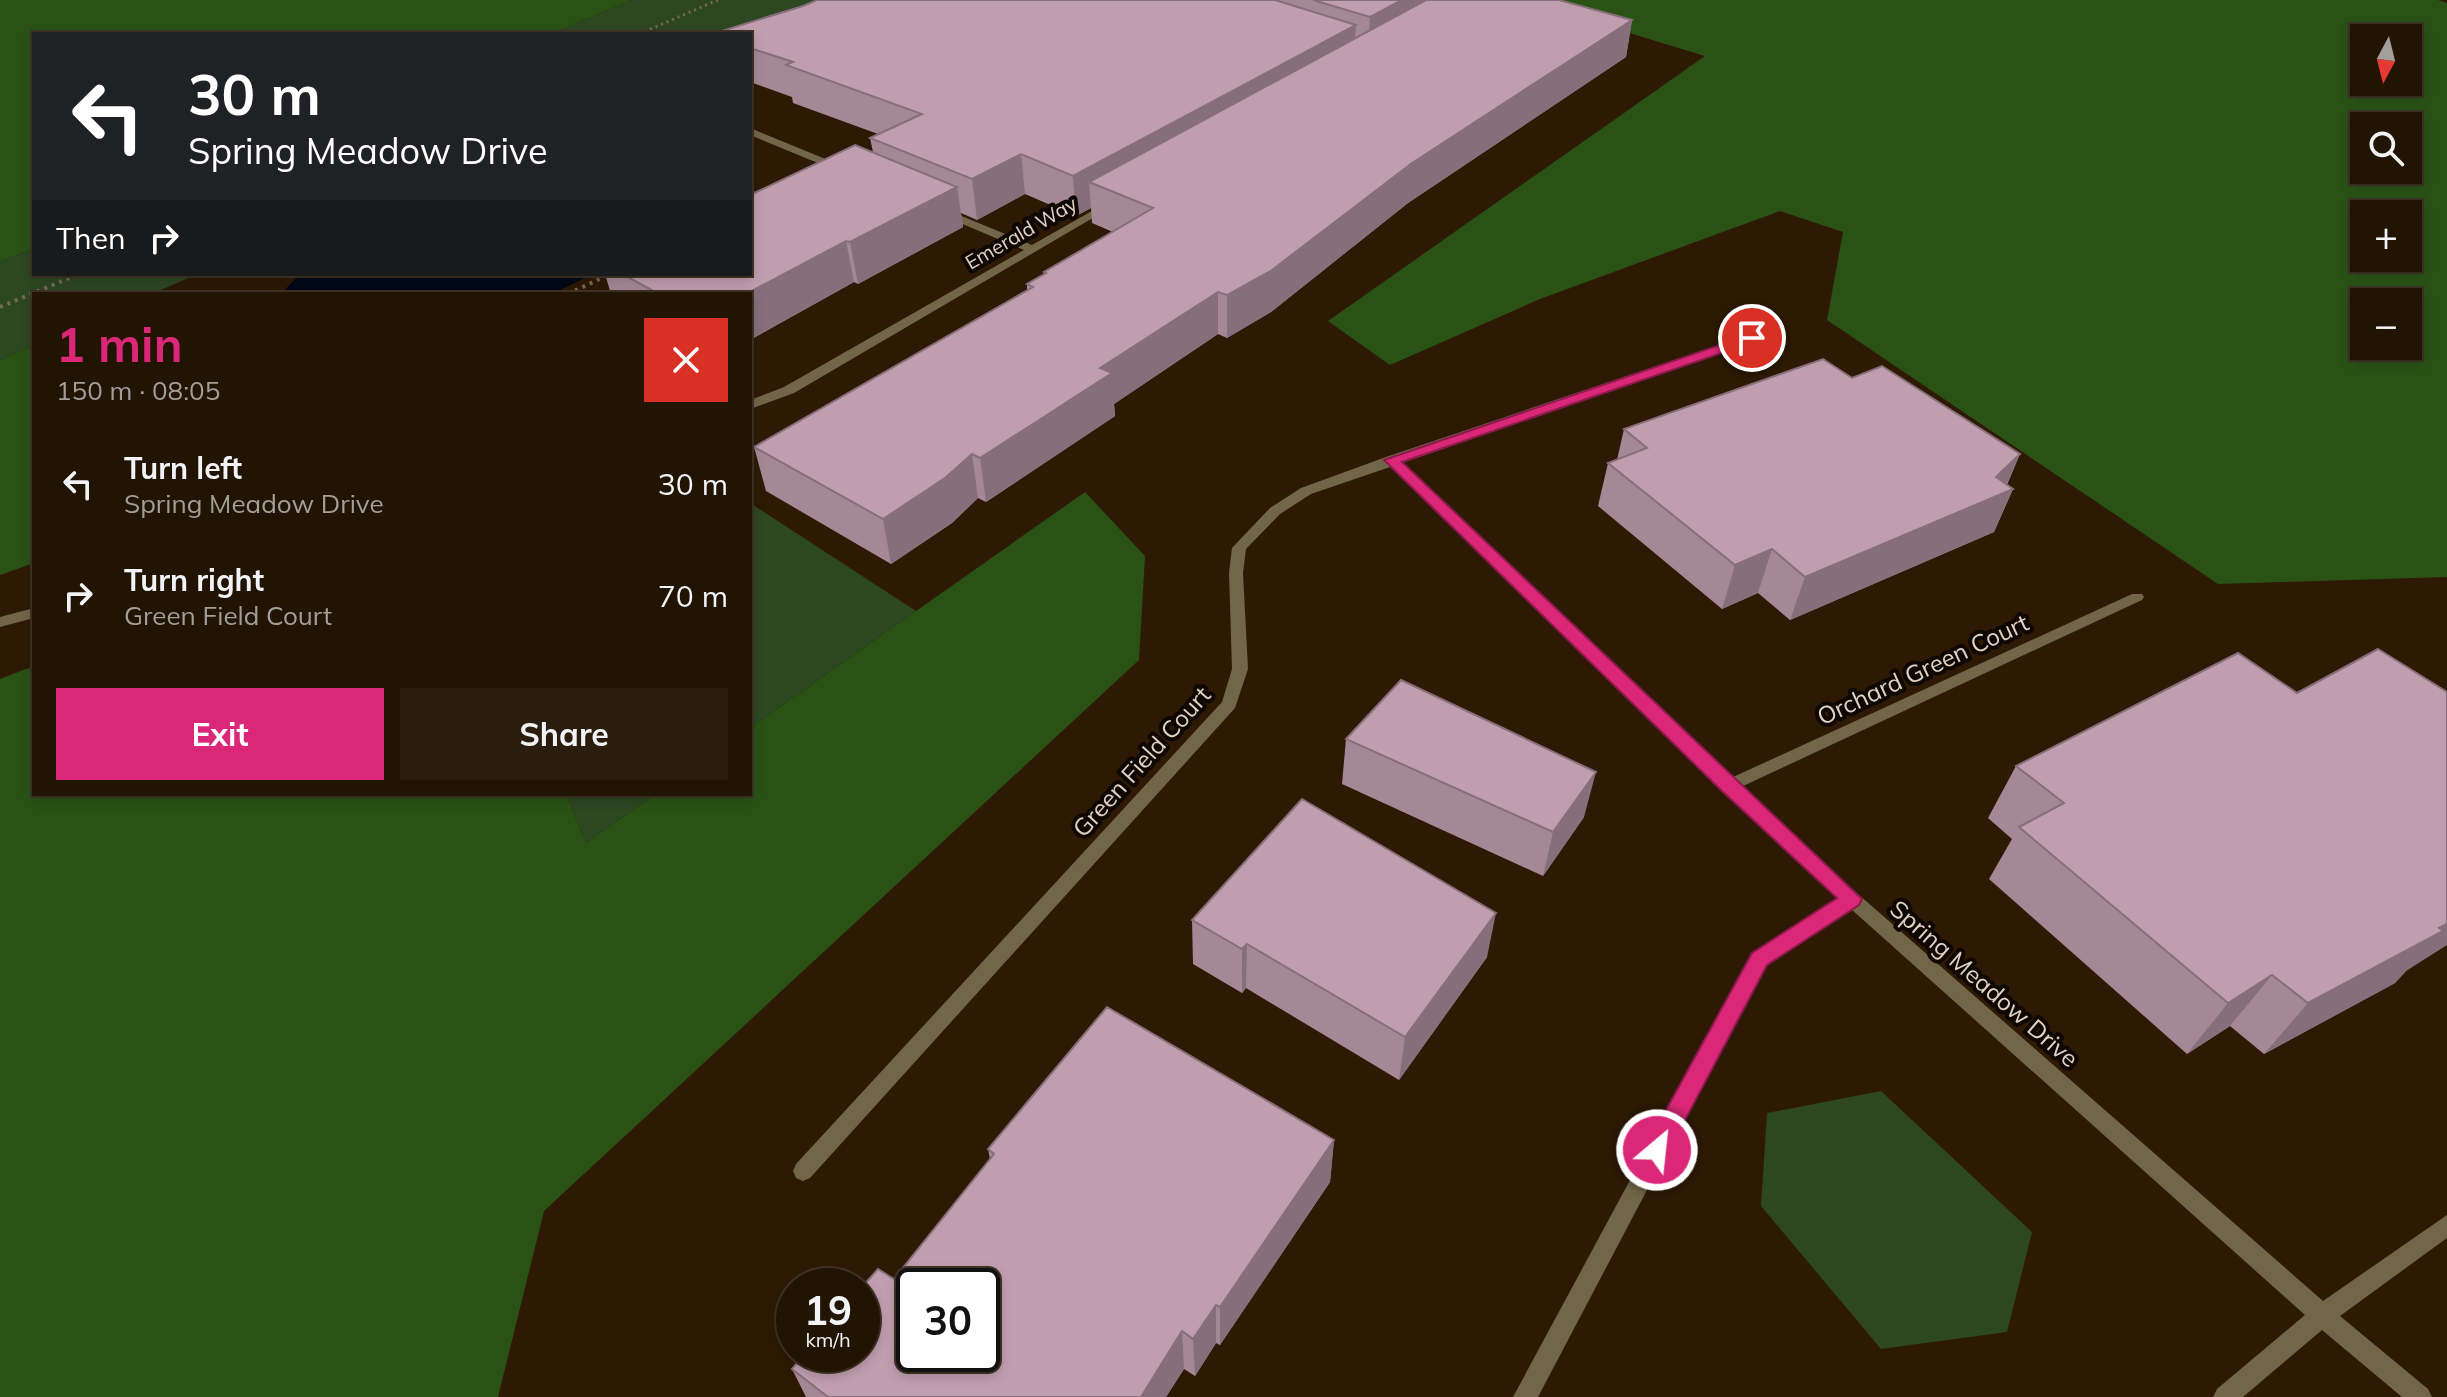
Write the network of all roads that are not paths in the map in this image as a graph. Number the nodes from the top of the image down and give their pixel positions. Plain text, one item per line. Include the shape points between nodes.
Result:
1 (752, 132) edge
2 (849, 173) edge
3 (1126, 196) edge
4 (933, 208) edge
5 (1031, 249) junction
6 (1752, 338) dead end
7 (752, 404) edge
8 (1391, 460) junction
9 (2137, 597) dead end
10 (32, 614) edge
11 (0, 622) edge
12 (1729, 786) junction
13 (1852, 899) junction
14 (803, 1171) dead end
15 (2447, 1225) edge
16 (2322, 1315) junction
17 (1525, 1397) edge
18 (2225, 1397) edge
19 (2420, 1397) edge

1 - 2 street
3 - 5 street, Emerald Way
4 - 5 street
5 - 7 street, Emerald Way via 789,390
6 - 8 street, Green Field Court
8 - 12 street, Spring Meadow Drive
8 - 14 street, Green Field Court via 1306,491 1275,511 1239,548 1240,669 1229,704
9 - 12 street, Orchard Green Court
10 - 11 street
12 - 13 street, Spring Meadow Drive
13 - 16 street, Spring Meadow Drive
13 - 17 street via 1759,959
15 - 16 street
16 - 18 street
16 - 19 street, Spring Meadow Drive

